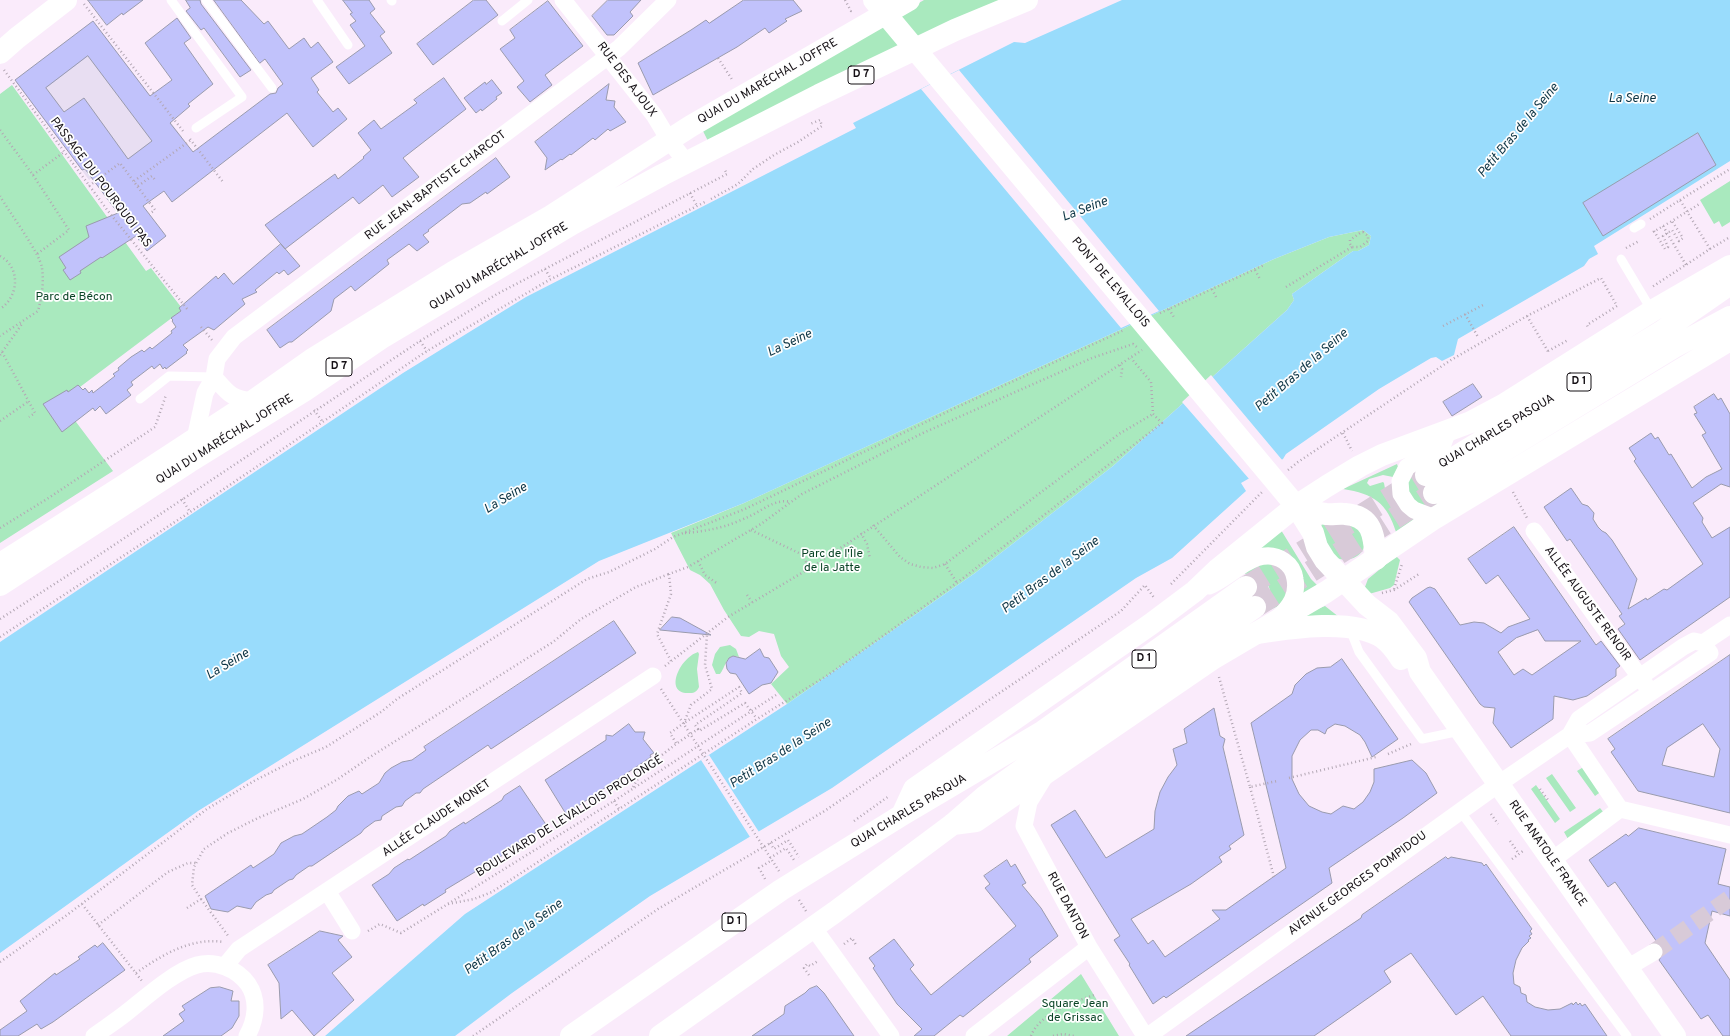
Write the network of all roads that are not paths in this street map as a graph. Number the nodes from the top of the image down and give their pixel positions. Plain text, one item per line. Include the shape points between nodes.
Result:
1 (66, 0) edge
2 (171, 0) edge
3 (206, 0) edge
4 (317, 0) edge
5 (528, 0) edge
6 (563, 0) edge
7 (668, 0) edge
8 (874, 0) edge
9 (909, 0) edge
10 (1027, 0) edge
11 (502, 21) dead end
12 (348, 46) dead end
13 (0, 53) edge
14 (609, 56) junction
15 (272, 88) dead end
16 (196, 128) dead end
17 (669, 140) junction
18 (686, 162) junction
19 (1621, 259) dead end
20 (1730, 266) edge
21 (1730, 284) edge
22 (1647, 302) junction
23 (1730, 317) edge
24 (1730, 340) edge
25 (214, 377) junction
26 (140, 399) dead end
27 (254, 400) junction
28 (1448, 431) junction
29 (195, 439) junction
30 (1282, 496) junction
31 (1435, 518) junction
32 (1534, 531) road end
33 (1376, 559) junction
34 (0, 564) edge
35 (1343, 581) junction
36 (0, 585) edge
37 (1246, 586) tunnel mouth
38 (1195, 591) junction
39 (1255, 607) tunnel mouth
40 (1730, 625) edge
41 (1349, 628) junction
42 (1263, 629) junction
43 (1703, 643) junction
44 (1420, 672) junction
45 (653, 676) road end
46 (1640, 678) junction
47 (1651, 692) junction
48 (1460, 730) junction
49 (1570, 735) junction
50 (1048, 772) junction
51 (1497, 784) junction
52 (1620, 809) junction
53 (1460, 811) junction
54 (902, 815) junction
55 (953, 824) junction
56 (1730, 835) edge
57 (1551, 861) junction
58 (327, 891) junction
59 (810, 920) junction
60 (352, 930) dead end
61 (1090, 948) junction
62 (1654, 952) tunnel mouth
63 (225, 966) junction
64 (1628, 968) junction
65 (94, 1036) edge
66 (247, 1036) edge
67 (571, 1036) edge
68 (660, 1036) edge
69 (891, 1036) edge
70 (974, 1036) edge
71 (1146, 1036) edge
72 (1627, 1036) edge
73 (1675, 1036) edge

1 - 13 main road
2 - 16 lane via 242,97
3 - 15 lane
4 - 12 lane
5 - 11 lane
6 - 14 street, RUE DES AJOUX
7 - 14 street, RUE JEAN-BAPTISTE CHARCOT
8 - 30 main road, PONT DE LEVALLOIS
9 - 17 main road, QUAI DU MARÉCHAL JOFFRE / D 7
10 - 18 main road, QUAI DU MARÉCHAL JOFFRE / D 7 via 900,56
14 - 17 street, RUE DES AJOUX via 654,115
14 - 25 street, RUE JEAN-BAPTISTE CHARCOT via 234,337 217,359
17 - 18 street, RUE DES AJOUX
17 - 27 main road, QUAI DU MARÉCHAL JOFFRE / D 7 via 551,216 453,272 314,358
18 - 36 main road, QUAI DU MARÉCHAL JOFFRE / D 7 via 572,224 383,337 304,391 189,462
19 - 22 lane
20 - 22 main road
21 - 23 main road, QUAI CHARLES PASQUA / D 1 via 1430,484
22 - 28 main road via 1503,405
24 - 31 main road
25 - 26 lane via 169,376
25 - 27 street via 229,394 240,400
25 - 29 street, RUE JEAN-BAPTISTE CHARCOT via 206,393
27 - 29 main road, QUAI DU MARÉCHAL JOFFRE / D 7
28 - 30 main road
28 - 31 street via 1443,444 1407,467 1400,481 1401,494 1408,505
29 - 34 main road, QUAI DU MARÉCHAL JOFFRE / D 7
30 - 33 main road via 1326,514 1347,514 1361,519 1371,527 1374,535
30 - 35 main road, PONT DE LEVALLOIS via 1313,533 1321,554
30 - 38 main road via 1218,569
31 - 33 main road
32 - 46 street, ALLÉE AUGUSTE RENOIR
33 - 35 main road
35 - 42 main road
35 - 44 main road, PONT DE LEVALLOIS via 1389,622 1416,658
37 - 54 main road, QUAI CHARLES PASQUA / D 1 via 1042,732
38 - 42 street via 1215,583 1257,557 1276,557 1292,569 1296,592 1288,608
38 - 54 main road via 914,789
39 - 55 main road, D 1 via 984,797
40 - 43 street, AVENUE GEORGES POMPIDOU
41 - 42 main road via 1334,626
41 - 44 main road via 1367,631 1383,638 1404,663
41 - 48 lane via 1359,652 1422,739
42 - 50 main road via 1214,658
43 - 46 street, AVENUE GEORGES POMPIDOU via 1694,641 1683,647
43 - 47 street, AVENUE GEORGES POMPIDOU via 1710,653
44 - 48 main road, RUE ANATOLE FRANCE
45 - 58 street, ALLÉE CLAUDE MONET
46 - 47 street, ALLÉE AUGUSTE RENOIR
46 - 49 street, AVENUE GEORGES POMPIDOU via 1579,719
47 - 49 street, AVENUE GEORGES POMPIDOU via 1590,732
48 - 51 main road, RUE ANATOLE FRANCE
49 - 51 street, AVENUE GEORGES POMPIDOU
49 - 52 street
50 - 55 main road via 976,821
50 - 61 street, RUE DANTON via 1029,802 1024,826
51 - 53 street, AVENUE GEORGES POMPIDOU
51 - 57 main road, RUE ANATOLE FRANCE
52 - 56 street
52 - 57 street
53 - 71 street, AVENUE GEORGES POMPIDOU
53 - 72 lane
54 - 67 main road, QUAI CHARLES PASQUA / D 1 via 781,890
55 - 59 main road, D 1
57 - 64 main road, RUE ANATOLE FRANCE
58 - 60 street
58 - 63 street, ALLÉE CLAUDE MONET via 237,946
59 - 68 main road, D 1
59 - 69 street
61 - 70 street
61 - 71 street, RUE DANTON
62 - 64 street
63 - 65 street via 206,964 185,970
63 - 66 street via 242,976 253,992 256,1006 252,1027
64 - 73 main road, RUE ANATOLE FRANCE

